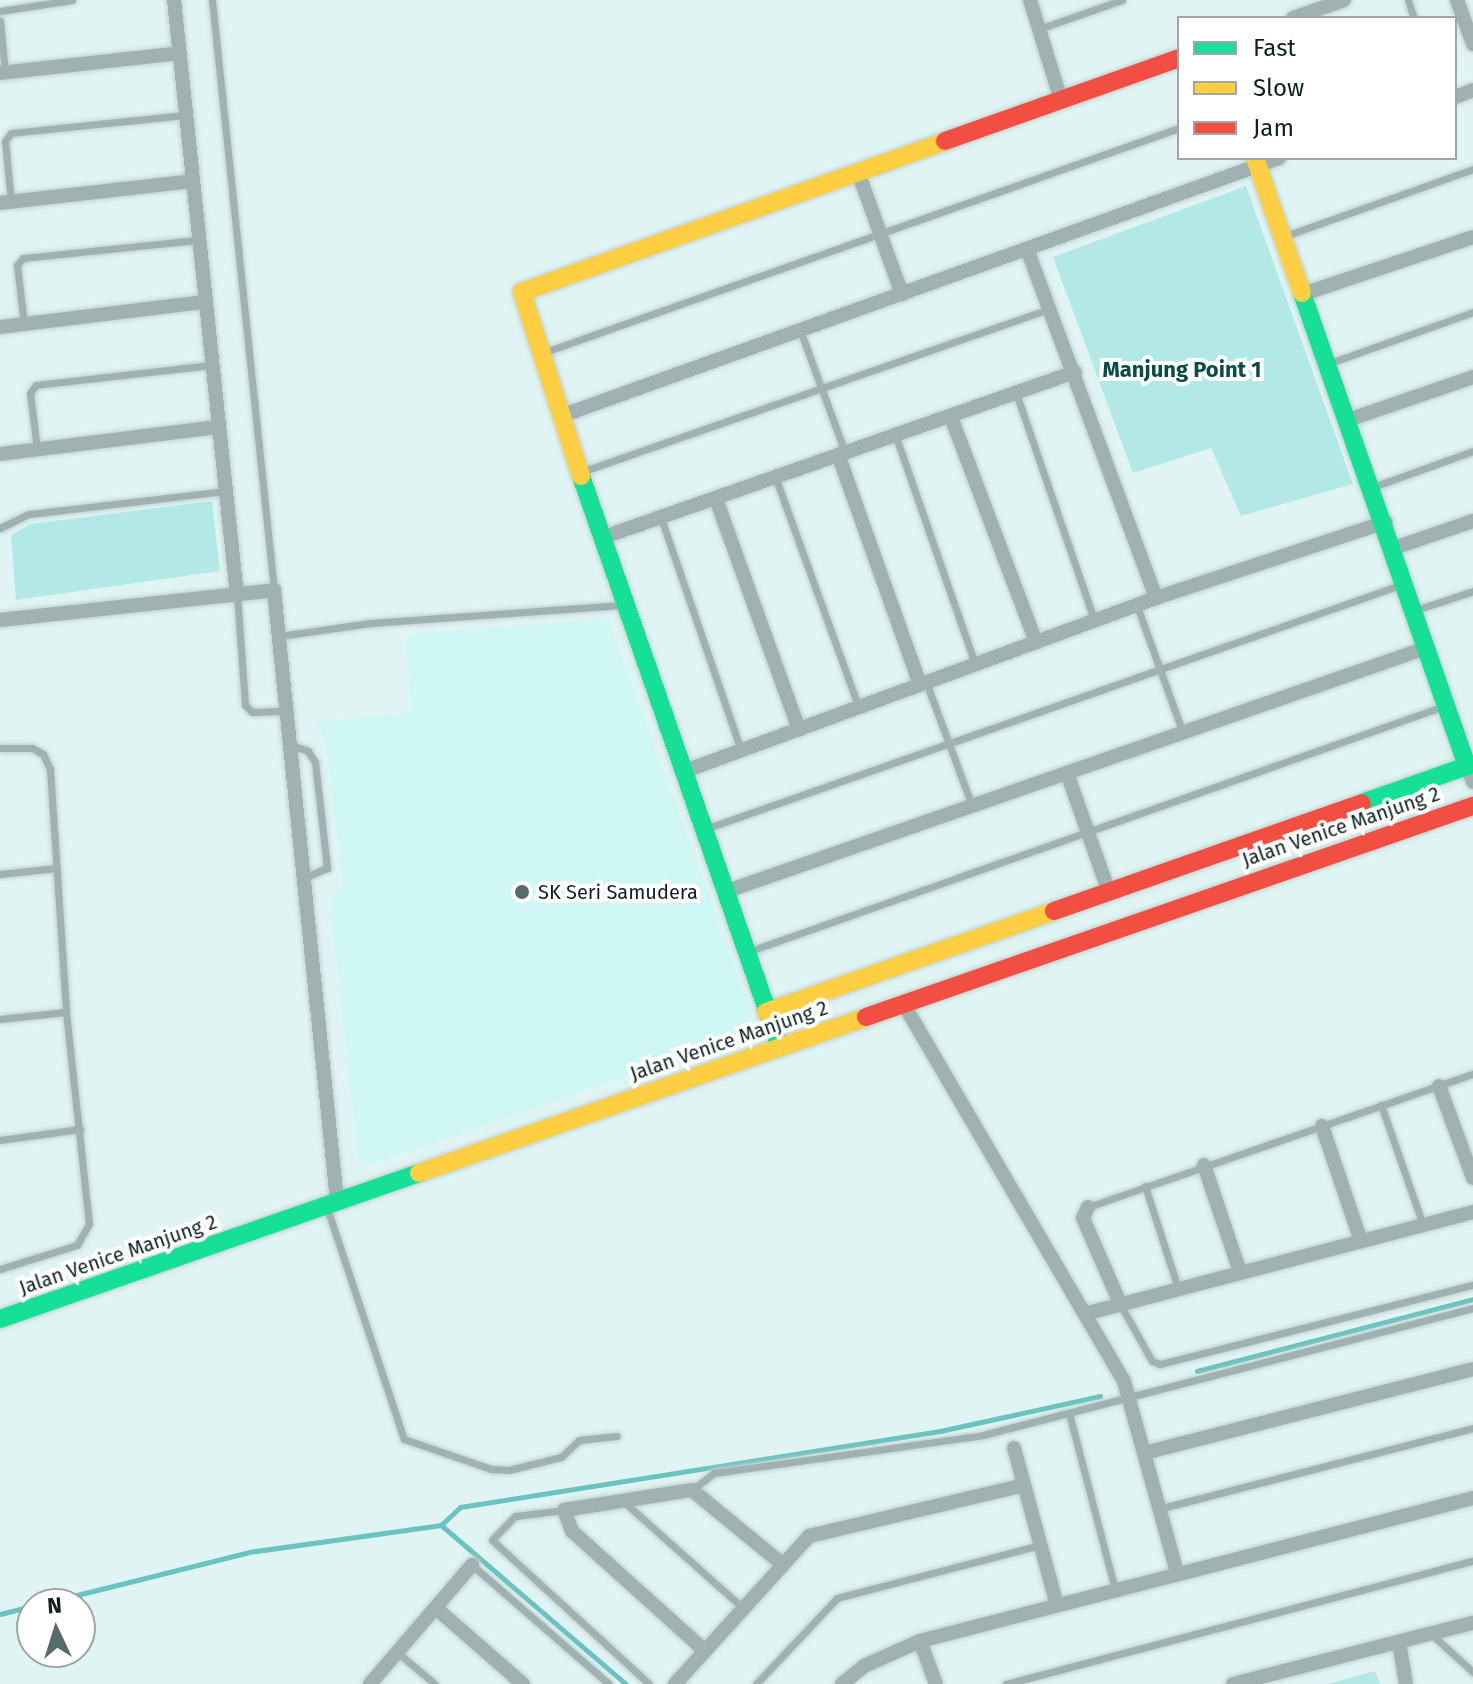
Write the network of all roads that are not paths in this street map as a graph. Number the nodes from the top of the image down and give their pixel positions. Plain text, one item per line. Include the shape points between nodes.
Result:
1 (72, 0) edge
2 (174, 0) edge
3 (212, 0) edge
4 (1030, 0) edge
5 (1122, 0) edge
6 (1344, 0) edge
7 (1457, 0) edge
8 (0, 11) edge
9 (1299, 16) edge
10 (0, 21) edge
11 (1039, 29) junction
12 (1472, 36) edge
13 (180, 53) junction
14 (1177, 59) edge
15 (2, 73) edge
16 (1061, 100) junction
17 (186, 115) junction
18 (1177, 129) edge
19 (1257, 162) edge
20 (1473, 169) edge
21 (858, 172) junction
22 (192, 181) junction
23 (6, 202) edge
24 (881, 235) junction
25 (1282, 236) junction
26 (1473, 237) edge
27 (198, 240) junction
28 (1027, 249) junction
29 (902, 294) junction
30 (1303, 294) junction
31 (205, 302) junction
32 (1050, 308) junction
33 (1473, 312) edge
34 (24, 324) junction
35 (0, 327) edge
36 (800, 330) junction
37 (539, 354) junction
38 (1328, 363) junction
39 (212, 365) junction
40 (1075, 372) junction
41 (1473, 377) edge
42 (822, 389) junction
43 (1016, 393) junction
44 (561, 416) junction
45 (951, 417) junction
46 (1348, 420) junction
47 (218, 427) junction
48 (896, 437) junction
49 (37, 449) junction
50 (1473, 451) edge
51 (0, 454) edge
52 (842, 456) junction
53 (580, 473) junction
54 (776, 479) junction
55 (1373, 487) junction
56 (226, 491) junction
57 (716, 499) junction
58 (661, 518) junction
59 (1473, 521) edge
60 (1386, 522) junction
61 (0, 528) edge
62 (601, 538) junction
63 (1394, 548) junction
64 (1405, 583) junction
65 (274, 590) junction
66 (1472, 593) edge
67 (237, 595) junction
68 (1156, 598) junction
69 (624, 605) junction
70 (1137, 606) junction
71 (1414, 611) junction
72 (0, 620) edge
73 (1094, 620) junction
74 (277, 637) junction
75 (1036, 642) junction
76 (1426, 648) junction
77 (975, 664) junction
78 (1160, 670) junction
79 (923, 683) junction
80 (1446, 706) junction
81 (858, 707) junction
82 (285, 711) junction
83 (799, 729) junction
84 (1183, 733) junction
85 (289, 744) junction
86 (949, 744) junction
87 (0, 748) edge
88 (741, 750) junction
89 (685, 771) junction
90 (1067, 773) junction
91 (1471, 774) edge
92 (972, 806) junction
93 (1473, 806) edge
94 (705, 829) junction
95 (1088, 832) junction
96 (57, 868) junction
97 (0, 874) edge
98 (303, 879) junction
99 (727, 891) junction
100 (1109, 892) junction
101 (746, 952) junction
102 (903, 1003) junction
103 (66, 1012) junction
104 (766, 1012) junction
105 (0, 1019) edge
106 (780, 1047) junction
107 (1473, 1074) edge
108 (1439, 1086) junction
109 (1381, 1105) junction
110 (1322, 1126) junction
111 (80, 1129) junction
112 (0, 1140) edge
113 (1204, 1165) junction
114 (1473, 1178) edge
115 (1145, 1186) junction
116 (331, 1204) junction
117 (1088, 1207) joint
118 (1473, 1212) edge
119 (1423, 1225) junction
120 (1361, 1241) junction
121 (0, 1269) edge
122 (1240, 1272) junction
123 (1473, 1285) edge
124 (1178, 1288) junction
125 (1120, 1303) junction
126 (1473, 1308) edge
127 (1088, 1313) junction
128 (0, 1319) edge
129 (1473, 1369) edge
130 (1130, 1397) junction
131 (1069, 1413) junction
132 (1473, 1428) edge
133 (617, 1436) dead end
134 (1014, 1448) dead end
135 (1148, 1452) junction
136 (1024, 1485) junction
137 (692, 1490) junction
138 (1473, 1498) edge
139 (623, 1501) junction
140 (1162, 1508) junction
141 (564, 1510) junction
142 (1040, 1545) junction
143 (1473, 1561) edge
144 (781, 1563) junction
145 (472, 1565) joint
146 (1177, 1572) junction
147 (1115, 1589) junction
148 (1057, 1605) junction
149 (743, 1608) junction
150 (437, 1609) junction
151 (1473, 1623) edge
152 (1429, 1633) junction
153 (920, 1641) junction
154 (1399, 1642) junction
155 (704, 1650) junction
156 (398, 1653) junction
157 (1473, 1672) edge
158 (370, 1684) edge
159 (435, 1684) edge
160 (523, 1684) edge
161 (609, 1684) edge
162 (649, 1684) edge
163 (675, 1684) edge
164 (756, 1684) edge
165 (842, 1684) edge
166 (936, 1684) edge
167 (1006, 1684) edge
168 (1233, 1684) edge
169 (1406, 1684) edge

1 - 8 lane
2 - 13 street
3 - 65 lane
4 - 11 street
5 - 11 lane
6 - 9 street
7 - 12 street
10 - 15 lane
11 - 16 street
13 - 15 street
13 - 17 street
14 - 16 street
16 - 21 street
17 - 22 street
17 - 23 lane via 11,133 5,141
18 - 24 lane
19 - 25 street
19 - 28 street
20 - 25 lane
21 - 24 street
21 - 37 street via 529,286 521,302
22 - 23 street
22 - 27 street
24 - 29 street
24 - 37 lane
25 - 30 street
26 - 30 street
27 - 31 street
27 - 34 lane via 23,258 17,265
28 - 29 street
28 - 32 street
29 - 36 street
30 - 38 street
31 - 34 street
31 - 39 street
32 - 40 street
32 - 42 lane
33 - 38 lane
34 - 35 street
36 - 42 lane
36 - 44 street
37 - 44 street
38 - 46 street
39 - 47 street
39 - 49 lane via 36,385 30,393
40 - 43 street
40 - 68 street
41 - 46 street
42 - 52 lane
42 - 53 lane
43 - 45 street
43 - 73 lane
44 - 53 street
45 - 48 street
45 - 75 street
46 - 55 street
47 - 49 street
47 - 56 street
48 - 52 street
48 - 77 lane
49 - 51 street
50 - 55 lane
52 - 54 street
52 - 79 street
53 - 62 street
54 - 57 street
54 - 81 lane
55 - 60 street
56 - 61 lane via 29,514
56 - 67 street
57 - 58 street
57 - 83 street
58 - 62 street
58 - 88 lane
59 - 63 street
60 - 63 street
60 - 68 street
62 - 69 street
63 - 64 street
64 - 71 street
64 - 78 lane
65 - 67 street
65 - 74 street
66 - 71 lane
67 - 72 street
67 - 82 lane via 245,705 252,712
68 - 70 street
69 - 74 lane via 370,623
69 - 89 street
70 - 73 street
70 - 78 lane
71 - 76 street
73 - 75 street
74 - 82 street
75 - 77 street
76 - 80 street
76 - 84 street
77 - 79 street
78 - 84 lane
78 - 86 lane
79 - 81 street
79 - 86 lane
80 - 91 street
80 - 95 lane
81 - 83 street
82 - 85 street
83 - 88 street
84 - 90 street
85 - 98 street
85 - 98 lane via 308,751 315,762 327,868
86 - 92 lane
86 - 94 lane
87 - 96 lane via 32,748 43,754 50,769
88 - 89 street
89 - 94 street
90 - 92 street
90 - 95 street
91 - 100 street
92 - 99 street
93 - 102 street, Jalan Venice Manjung 2
94 - 99 street
95 - 100 street
95 - 101 lane
96 - 97 lane
96 - 103 lane
98 - 116 street
99 - 101 street
100 - 104 street
101 - 104 street
102 - 106 street, Jalan Venice Manjung 2
102 - 127 street
103 - 105 lane
103 - 111 lane
104 - 106 street
106 - 116 street, Jalan Venice Manjung 2
107 - 108 lane
108 - 109 lane
108 - 114 street
109 - 110 lane
109 - 119 lane
110 - 113 lane
110 - 120 street
111 - 112 lane
111 - 121 lane via 89,1198 85,1237 77,1245
113 - 115 lane
113 - 122 street
115 - 117 lane
115 - 124 lane
116 - 128 street, Jalan Venice Manjung 2
116 - 133 lane via 404,1439 491,1469 509,1470 561,1457 579,1440
117 - 125 street via 1083,1218
118 - 119 street
119 - 120 street
120 - 122 street
122 - 124 street
123 - 125 lane via 1160,1364 1152,1361
124 - 125 street
125 - 127 street
126 - 130 lane
127 - 130 street
129 - 135 street
130 - 131 lane
130 - 135 street
131 - 137 lane via 983,1435 714,1473
131 - 147 lane
132 - 140 lane
134 - 136 street
135 - 140 street
136 - 142 street
136 - 144 street via 809,1536
137 - 139 street
137 - 144 street
138 - 146 street
139 - 141 street
139 - 149 lane
140 - 146 street
141 - 155 street via 572,1531
141 - 162 lane via 515,1516 494,1535 494,1545
142 - 148 street
142 - 164 lane via 837,1598
143 - 167 lane
144 - 149 street
145 - 150 street
145 - 161 lane
146 - 147 street
147 - 148 street
148 - 153 street
149 - 155 street
150 - 156 street
150 - 160 street
151 - 152 street
152 - 154 street
152 - 157 lane
153 - 165 street via 864,1666
153 - 166 street
154 - 168 street
154 - 169 street
155 - 163 street
156 - 158 street
156 - 159 lane

